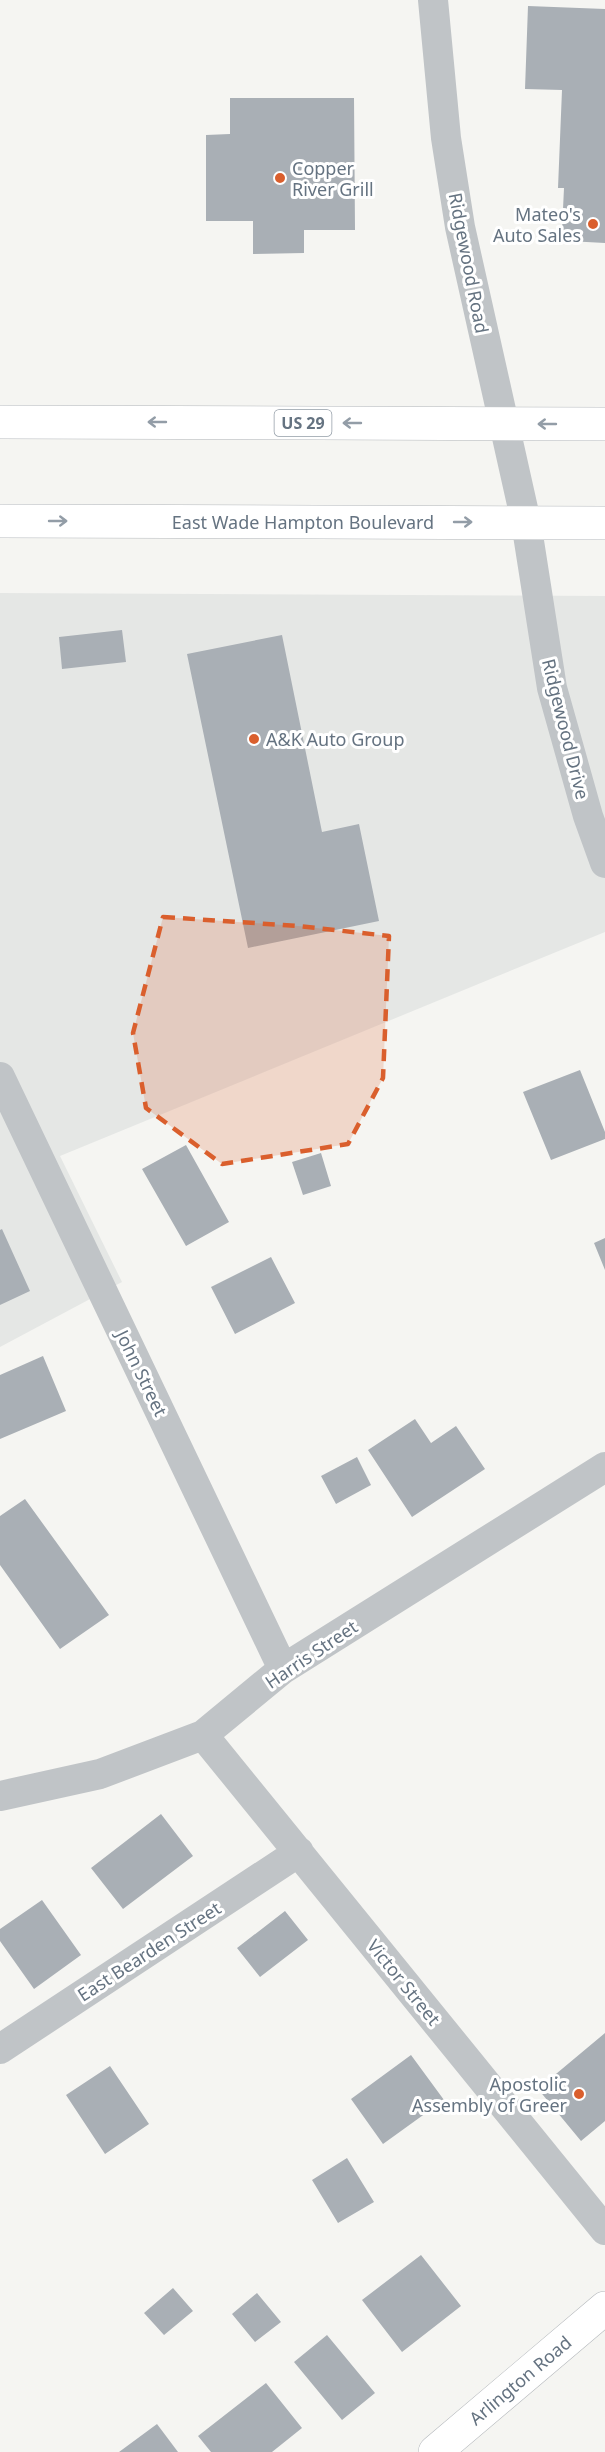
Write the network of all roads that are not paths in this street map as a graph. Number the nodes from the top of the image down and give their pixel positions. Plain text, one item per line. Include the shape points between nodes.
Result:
1 (433, 0) edge
2 (0, 422) edge
3 (503, 423) junction
4 (605, 424) edge
5 (0, 521) edge
6 (525, 522) junction
7 (605, 523) edge
8 (605, 863) edge
9 (0, 1077) edge
10 (605, 1467) edge
11 (284, 1669) junction
12 (203, 1735) junction
13 (0, 1796) edge
14 (299, 1852) junction
15 (0, 2049) edge
16 (605, 2230) edge
17 (605, 2308) edge
18 (435, 2452) edge

1 - 3 street, Ridgewood Road via 446,138 460,227
3 -> 2 main road, US 29
4 -> 3 main road, US 29
3 - 6 street, Ridgewood Road
5 -> 6 main road, East Wade Hampton Boulevard
6 - 7 main road, East Wade Hampton Boulevard
6 - 8 street, Ridgewood Drive via 552,688
9 - 11 street, John Street
10 - 11 street, Harris Street
11 - 12 street, Harris Street
12 - 13 street, Harris Street via 100,1774
12 - 14 street, Victor Street
14 - 15 street, East Bearden Street
14 - 16 street, Victor Street
17 - 18 main road, Arlington Road

